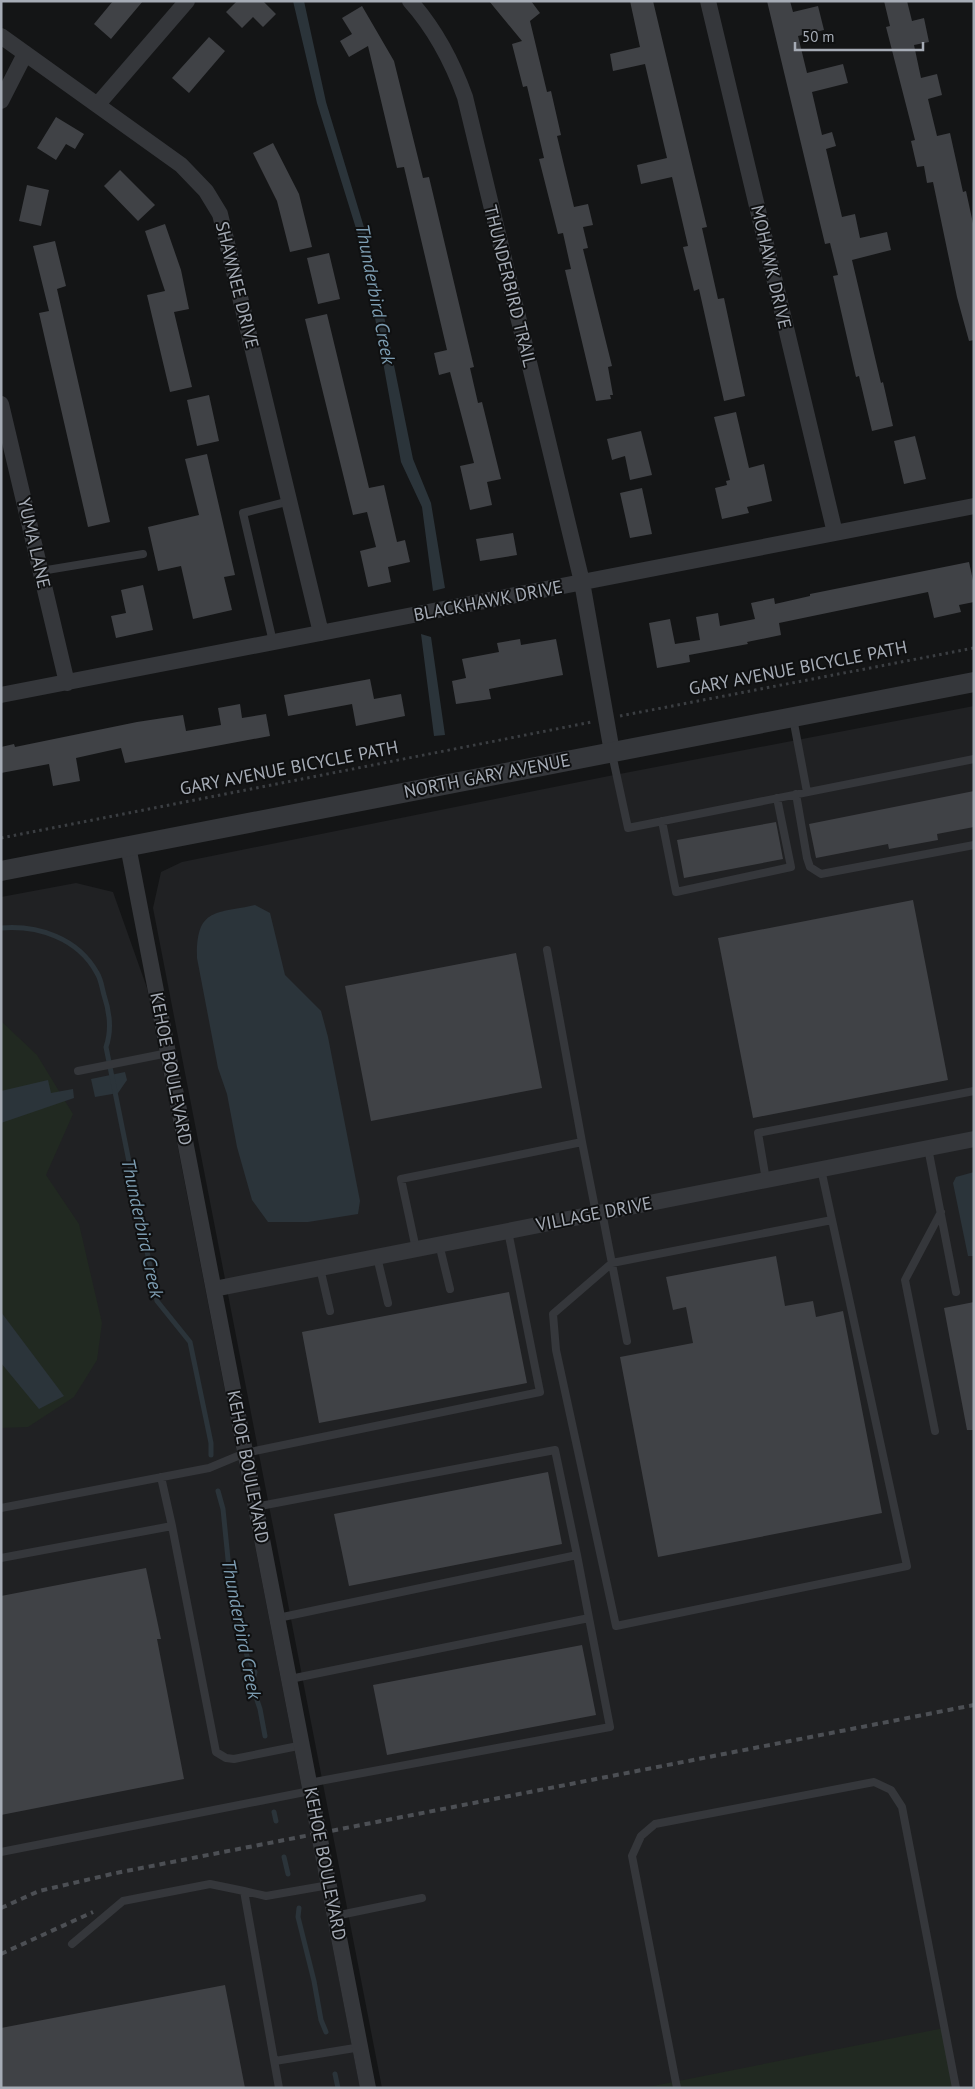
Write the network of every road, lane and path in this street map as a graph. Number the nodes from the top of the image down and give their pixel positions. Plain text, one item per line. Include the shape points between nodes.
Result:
1 (187, 1) edge
2 (410, 1) edge
3 (708, 1) edge
4 (1, 36) edge
5 (25, 54) junction
6 (1, 101) edge
7 (98, 104) junction
8 (1, 404) edge
9 (290, 501) junction
10 (974, 506) edge
11 (835, 533) junction
12 (143, 554) dead end
13 (41, 571) junction
14 (582, 582) junction
15 (321, 633) junction
16 (273, 642) junction
17 (974, 648) edge
18 (974, 682) edge
19 (67, 683) junction
20 (1, 695) edge
21 (628, 714) dead end
22 (792, 717) junction
23 (582, 724) dead end
24 (612, 752) junction
25 (974, 759) edge
26 (807, 792) junction
27 (796, 794) junction
28 (777, 798) junction
29 (662, 821) junction
30 (1, 838) edge
31 (974, 845) edge
32 (128, 846) junction
33 (1, 871) edge
34 (547, 950) dead end
35 (168, 1053) junction
36 (78, 1071) dead end
37 (974, 1091) edge
38 (974, 1139) edge
39 (582, 1142) junction
40 (928, 1148) junction
41 (821, 1169) junction
42 (766, 1180) junction
43 (941, 1212) junction
44 (599, 1213) junction
45 (832, 1220) junction
46 (508, 1231) junction
47 (439, 1244) junction
48 (416, 1249) junction
49 (377, 1256) junction
50 (612, 1263) junction
51 (320, 1268) junction
52 (214, 1289) junction
53 (450, 1289) dead end
54 (956, 1292) dead end
55 (388, 1303) dead end
56 (330, 1311) dead end
57 (627, 1341) dead end
58 (935, 1430) dead end
59 (245, 1454) junction
60 (162, 1477) junction
61 (255, 1507) junction
62 (1, 1508) edge
63 (172, 1526) junction
64 (577, 1555) junction
65 (1, 1558) edge
66 (278, 1618) junction
67 (589, 1618) junction
68 (290, 1679) junction
69 (303, 1745) junction
70 (310, 1787) junction
71 (1, 1852) edge
72 (329, 1884) junction
73 (244, 1891) junction
74 (422, 1898) dead end
75 (335, 1916) junction
76 (72, 1944) dead end
77 (360, 2048) junction
78 (274, 2061) junction
79 (279, 2088) edge
80 (368, 2088) edge
81 (678, 2088) edge
82 (956, 2088) edge

1 - 7 street
2 - 14 street, THUNDERBIRD TRAIL via 449,56 465,97
3 - 11 street, MOHAWK DRIVE
4 - 5 street, SHAWNEE DRIVE
5 - 6 street
5 - 7 street, SHAWNEE DRIVE
7 - 9 street, SHAWNEE DRIVE via 181,165 206,191 220,214
8 - 13 street, YUMA LANE
9 - 15 street, SHAWNEE DRIVE
9 - 16 lane via 243,513
10 - 11 street, BLACKHAWK DRIVE
11 - 14 street, BLACKHAWK DRIVE
12 - 13 lane
13 - 19 street, YUMA LANE
14 - 15 street, BLACKHAWK DRIVE
14 - 24 street, THUNDERBIRD TRAIL
15 - 16 street, BLACKHAWK DRIVE
16 - 19 street, BLACKHAWK DRIVE
17 - 21 path, GARY AVENUE BICYCLE PATH
18 - 22 street, NORTH GARY AVENUE
19 - 20 street, BLACKHAWK DRIVE
22 - 24 street, NORTH GARY AVENUE
22 - 26 lane
23 - 30 path, GARY AVENUE BICYCLE PATH
24 - 29 lane via 628,828
24 - 32 street, NORTH GARY AVENUE
25 - 26 lane
26 - 27 lane
27 - 28 lane
27 - 31 lane via 807,858 810,867 821,874
28 - 29 lane
28 - 29 lane via 791,867 676,892
32 - 33 street, NORTH GARY AVENUE
32 - 35 street, KEHOE BOULEVARD
34 - 39 lane
35 - 36 lane
35 - 52 street, KEHOE BOULEVARD
37 - 42 lane via 758,1133
38 - 40 street, VILLAGE DRIVE
39 - 44 lane
39 - 48 lane via 401,1179
40 - 41 street, VILLAGE DRIVE
40 - 43 lane
41 - 42 street, VILLAGE DRIVE
41 - 45 lane
42 - 44 street, VILLAGE DRIVE
43 - 54 lane
43 - 58 lane via 905,1280
44 - 46 street, VILLAGE DRIVE
44 - 50 lane
45 - 50 lane
45 - 50 lane via 907,1566 616,1626 556,1350 553,1314
46 - 47 street, VILLAGE DRIVE
46 - 59 lane via 540,1392
47 - 48 street, VILLAGE DRIVE
47 - 53 lane
48 - 49 street, VILLAGE DRIVE
49 - 51 street, VILLAGE DRIVE
49 - 55 lane
50 - 57 lane
51 - 52 street, VILLAGE DRIVE
51 - 56 lane
52 - 59 street, KEHOE BOULEVARD
59 - 60 lane via 208,1468
59 - 61 street, KEHOE BOULEVARD
60 - 62 lane
60 - 63 lane
61 - 64 lane via 555,1450
61 - 66 street, KEHOE BOULEVARD
63 - 65 lane
63 - 69 lane via 216,1752 234,1759
64 - 66 lane
64 - 67 lane
66 - 68 street, KEHOE BOULEVARD
67 - 68 lane
67 - 70 lane via 610,1727
68 - 69 street, KEHOE BOULEVARD
69 - 70 street, KEHOE BOULEVARD
70 - 71 lane
70 - 72 street, KEHOE BOULEVARD
72 - 73 lane via 266,1896
72 - 75 street, KEHOE BOULEVARD
73 - 76 lane via 210,1884 123,1901
73 - 78 lane
74 - 75 lane
75 - 77 street, KEHOE BOULEVARD
77 - 78 lane
77 - 80 street, KEHOE BOULEVARD
78 - 79 lane
81 - 82 lane via 632,1856 641,1836 655,1824 874,1782 891,1790 902,1807

